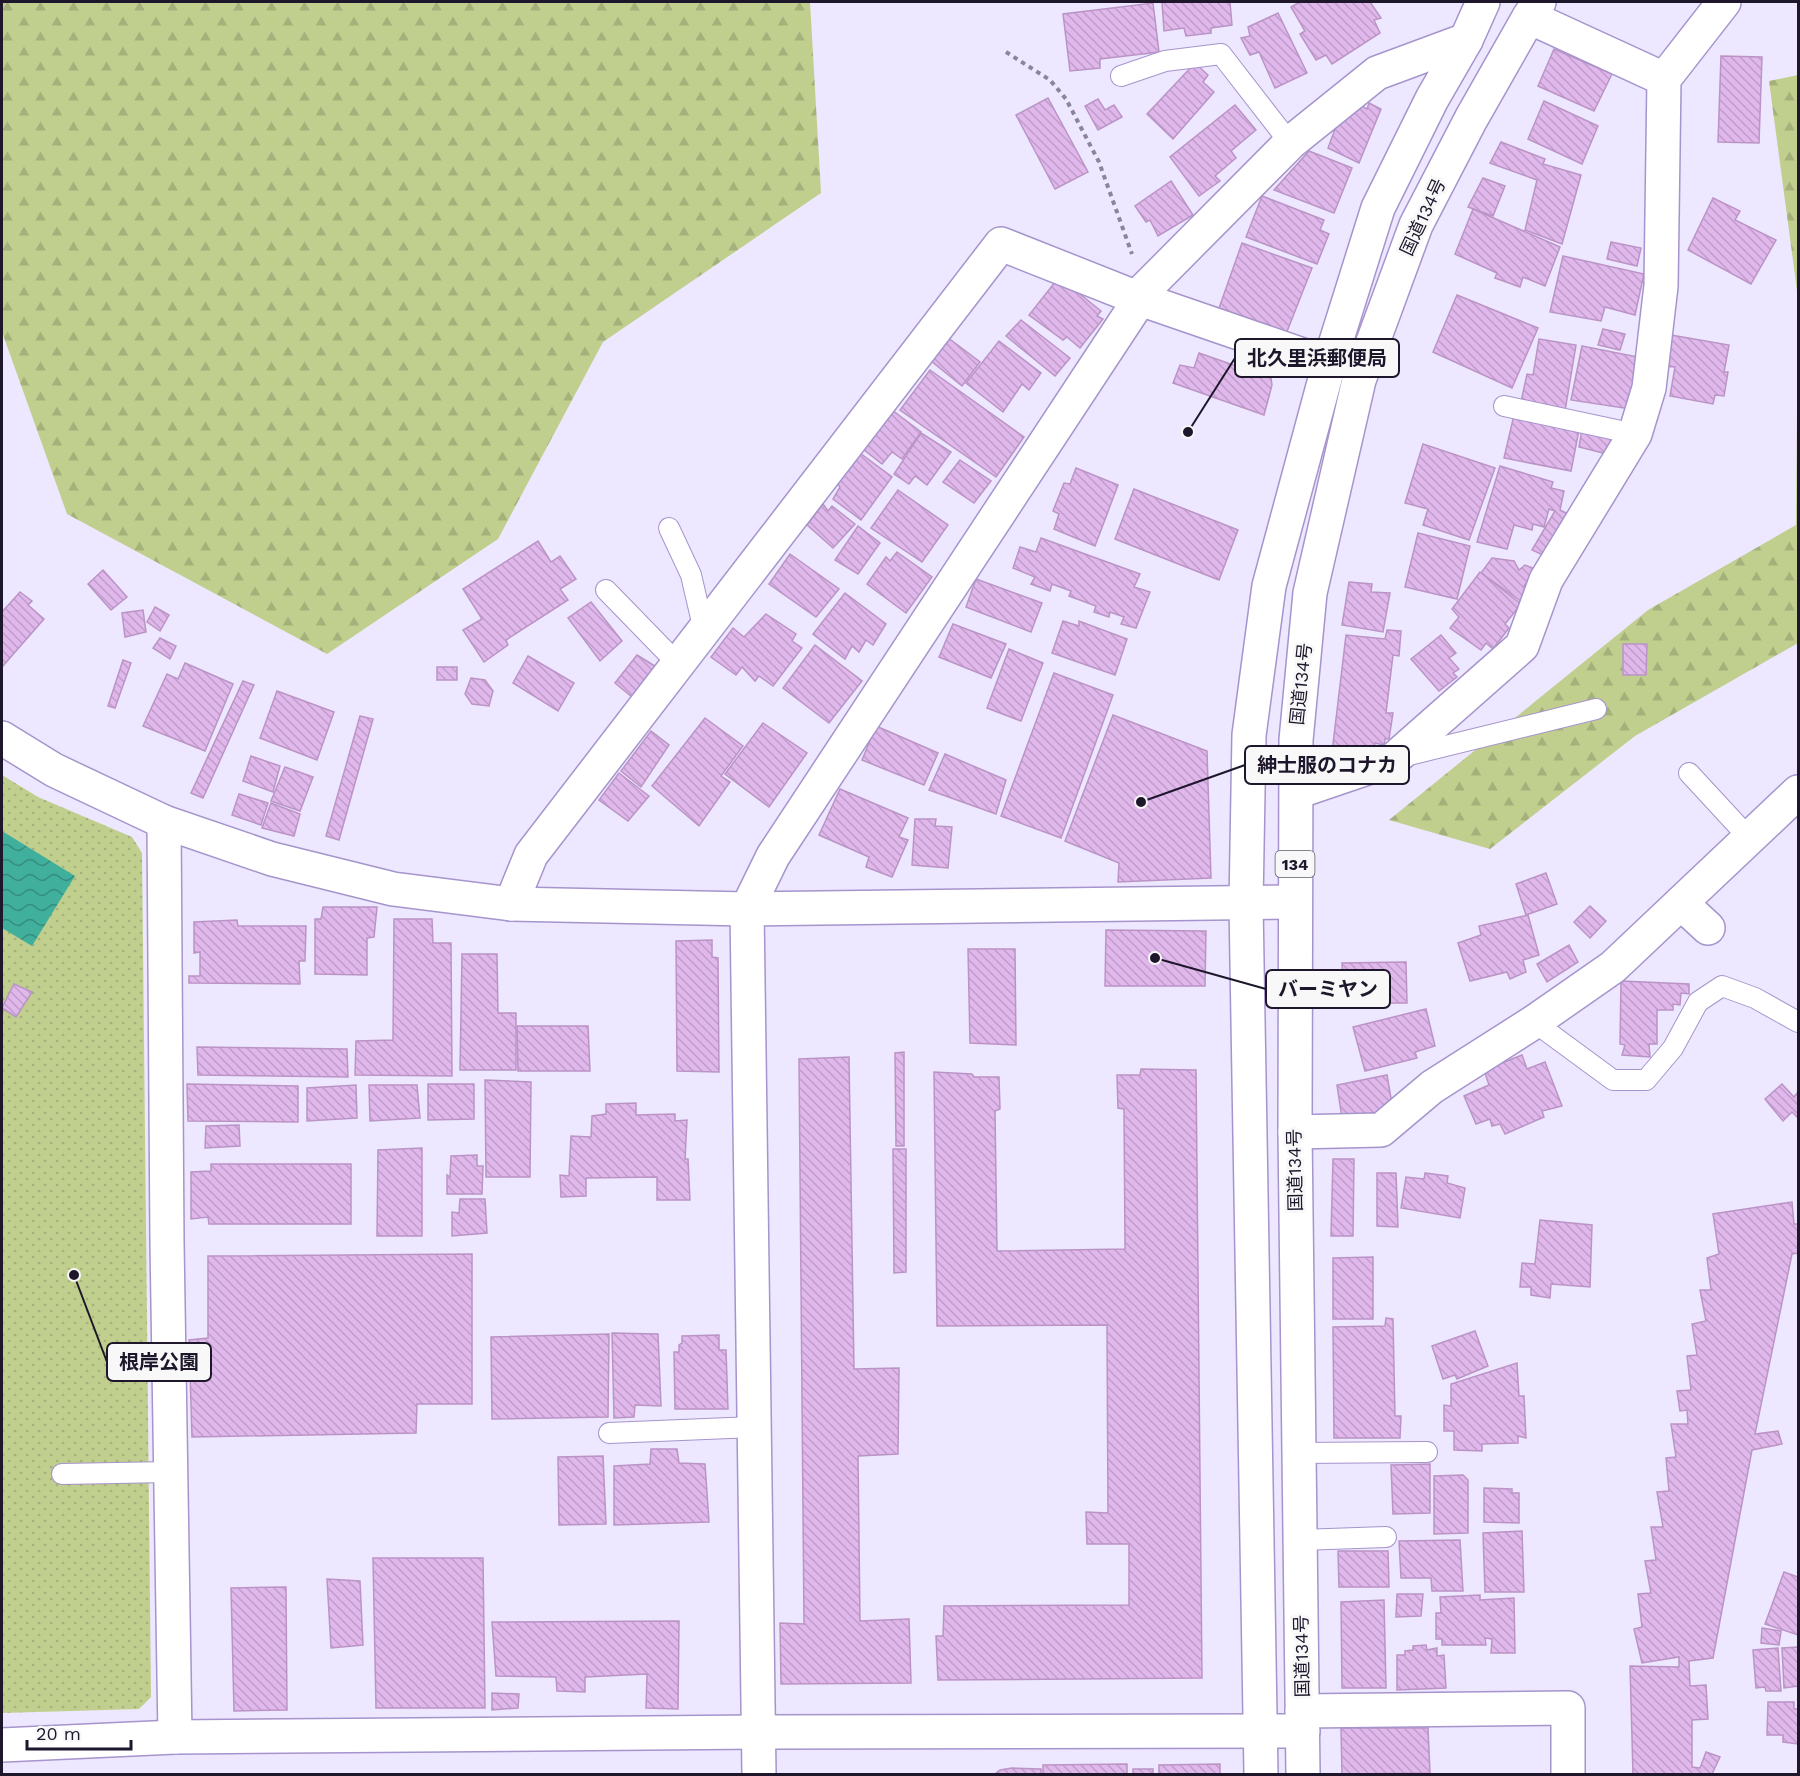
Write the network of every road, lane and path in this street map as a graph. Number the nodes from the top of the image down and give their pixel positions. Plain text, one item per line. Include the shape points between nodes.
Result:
1 (1483, 2) edge
2 (1724, 2) edge
3 (1534, 9) edge
4 (1466, 40) junction
5 (1006, 52) dead end
6 (1121, 76) dead end
7 (1664, 79) junction
8 (1290, 144) junction
9 (1143, 294) junction
10 (1329, 364) junction
11 (1504, 406) dead end
12 (1635, 434) junction
13 (669, 528) dead end
14 (606, 590) dead end
15 (704, 631) junction
16 (678, 664) junction
17 (1596, 709) dead end
18 (2, 738) edge
19 (1394, 759) junction
20 (1689, 773) dead end
21 (1297, 792) junction
22 (1798, 792) edge
23 (165, 822) junction
24 (1750, 839) junction
25 (1295, 902) junction
26 (1681, 903) junction
27 (511, 904) junction
28 (1246, 904) junction
29 (747, 909) junction
30 (1708, 928) dead end
31 (1534, 1022) junction
32 (1798, 1022) edge
33 (1295, 1132) junction
34 (754, 1427) junction
35 (609, 1433) dead end
36 (1428, 1452) dead end
37 (1299, 1453) junction
38 (170, 1472) junction
39 (62, 1474) dead end
40 (1386, 1537) dead end
41 (1300, 1540) junction
42 (1303, 1721) junction
43 (1260, 1731) junction
44 (759, 1732) junction
45 (175, 1737) junction
46 (2, 1745) edge
47 (759, 1774) edge
48 (1261, 1774) edge
49 (1303, 1774) edge
50 (1568, 1774) edge

1 - 4 main road
2 - 7 main road
3 - 7 main road
3 - 21 main road, 国道134号 / 134 via 1416,225 1359,380 1310,593 1296,740
4 - 8 main road via 1377,73
4 - 10 main road via 1378,208
5 - 9 path via 1050,80 1066,99 1099,162
6 - 8 lane via 1165,61 1221,54
7 - 12 main road via 1661,286 1649,388
8 - 9 main road
9 - 10 main road
9 - 15 main road via 1001,244
9 - 29 main road via 773,856
10 - 28 main road via 1269,586 1249,735
11 - 12 lane
12 - 19 main road via 1546,580 1522,646
13 - 15 lane via 691,575
14 - 16 lane
15 - 16 main road
16 - 27 main road via 531,855
17 - 19 lane
18 - 23 main road via 54,770
19 - 21 main road
20 - 24 lane
21 - 25 main road, 国道134号 / 134
22 - 24 main road
23 - 27 main road via 272,859 393,889
23 - 38 main road
24 - 26 main road
25 - 28 main road
25 - 33 main road, 国道134号 / 134
26 - 30 main road
26 - 31 main road via 1612,967
27 - 29 main road
28 - 29 main road
28 - 43 main road
29 - 34 main road
31 - 32 lane via 1613,1080 1646,1080 1673,1048 1698,1002 1722,986 1755,998
31 - 33 main road via 1432,1087 1381,1130
33 - 37 main road, 国道134号 / 134
34 - 35 lane
34 - 44 main road
36 - 37 lane
37 - 41 main road, 国道134号 / 134
38 - 39 lane
38 - 45 main road
40 - 41 lane
41 - 42 main road, 国道134号 / 134
42 - 43 main road
42 - 49 main road, 国道134号 / 134
42 - 50 main road via 1568,1708
43 - 44 main road
43 - 48 main road
44 - 45 main road
44 - 47 main road
45 - 46 main road

